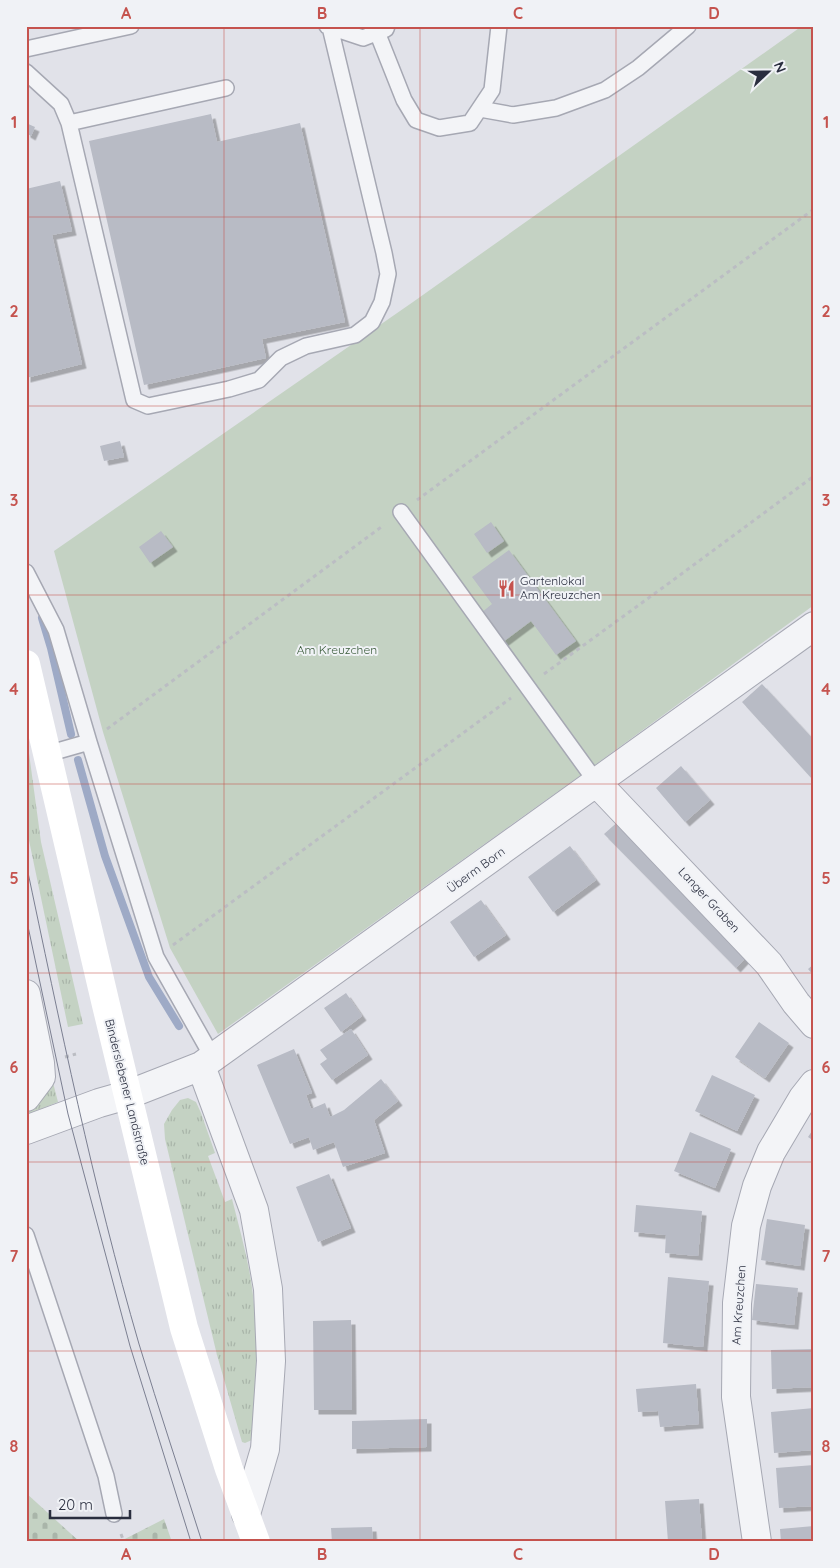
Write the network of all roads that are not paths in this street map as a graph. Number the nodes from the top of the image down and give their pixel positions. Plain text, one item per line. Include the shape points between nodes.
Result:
1 (131, 26) edge
2 (499, 26) edge
3 (688, 26) edge
4 (328, 27) edge
5 (382, 29) edge
6 (78, 31) edge
7 (26, 49) edge
8 (26, 72) edge
9 (226, 88) dead end
10 (480, 109) junction
11 (69, 123) junction
12 (401, 512) road end
13 (26, 572) edge
14 (814, 626) edge
15 (26, 664) edge
16 (89, 742) junction
17 (48, 754) junction
18 (598, 783) junction
19 (26, 994) edge
20 (814, 1024) edge
21 (207, 1062) junction
22 (814, 1084) edge
23 (127, 1095) junction
24 (26, 1096) edge
25 (26, 1130) edge
26 (26, 1235) edge
27 (114, 1514) dead end
28 (246, 1514) junction
29 (256, 1542) edge
30 (757, 1542) edge

1 - 6 lane
2 - 10 lane via 492,90
3 - 10 lane via 638,68 605,90 556,108 512,115
4 - 5 lane via 363,38
4 - 11 lane via 388,274 382,302 372,322 355,335 306,346 282,358 259,380 148,406 134,400
5 - 10 lane via 404,100 416,120 439,128 470,124
6 - 7 lane
8 - 11 lane via 61,104
9 - 11 lane
12 - 18 lane
13 - 16 lane via 56,630
14 - 18 street, Überm Born
15 - 17 main road, Binderslebener Landstraße
16 - 17 lane
16 - 21 lane via 156,957
17 - 23 main road, Binderslebener Landstraße
18 - 20 street, Langer Graben via 769,964
18 - 21 street, Überm Born
19 - 24 street via 41,1077
21 - 23 street, Überm Born
21 - 28 street via 216,1104 254,1210 268,1289 271,1361 266,1449
22 - 30 street, Am Kreuzchen via 772,1152 757,1186 746,1226 737,1303 736,1397
23 - 25 street, Überm Born
23 - 28 main road, Binderslebener Landstraße via 184,1328
26 - 27 lane via 106,1476
28 - 29 main road, Binderslebener Landstraße

